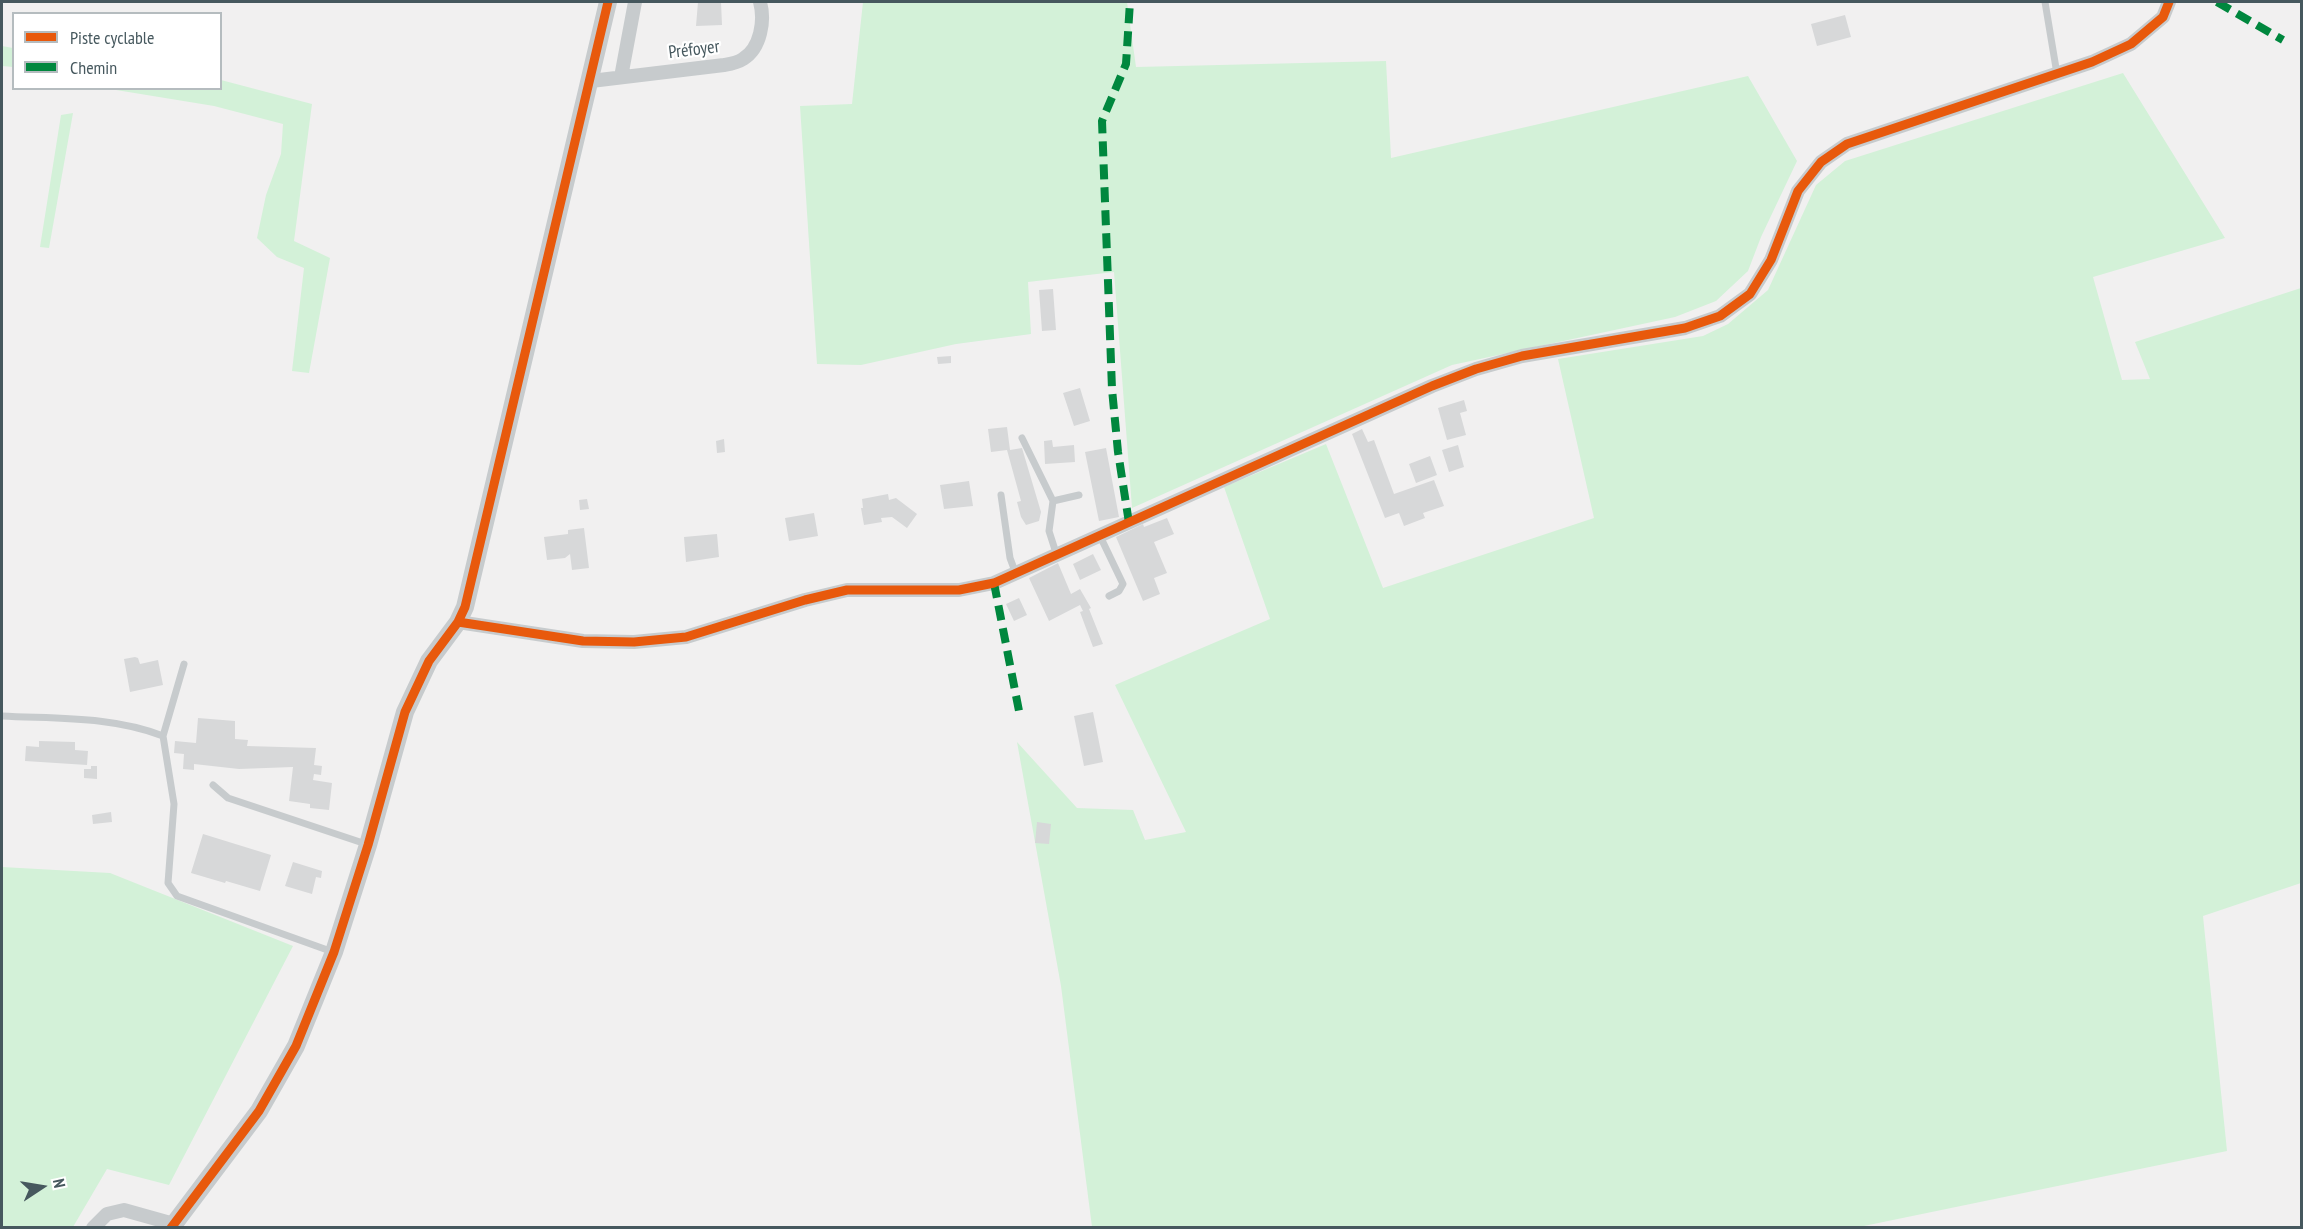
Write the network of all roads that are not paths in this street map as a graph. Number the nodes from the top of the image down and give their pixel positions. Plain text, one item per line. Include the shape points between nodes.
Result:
1 (608, 2) edge
2 (635, 2) edge
3 (760, 2) edge
4 (2045, 2) edge
5 (2169, 2) edge
6 (2057, 74) junction
7 (621, 77) junction
8 (591, 81) junction
9 (1022, 438) dead end
10 (1001, 495) dead end
11 (1079, 495) dead end
12 (1053, 501) junction
13 (1100, 536) junction
14 (1058, 556) junction
15 (1016, 574) junction
16 (1109, 596) dead end
17 (458, 622) junction
18 (184, 664) dead end
19 (2, 716) edge
20 (163, 736) junction
21 (213, 785) dead end
22 (368, 845) junction
23 (334, 952) junction
24 (172, 1226) edge
25 (93, 1227) edge

1 - 8 street
2 - 7 street
3 - 7 street, Préfoyer via 760,32 756,44 743,59 724,65
4 - 6 lane
5 - 6 street via 2163,17 2131,44
6 - 13 street via 1847,144 1821,162 1798,190 1771,260 1750,294 1720,316 1685,328 1476,369
7 - 8 street, Préfoyer
8 - 17 street via 465,607
9 - 12 lane
10 - 15 lane
11 - 12 lane
12 - 14 lane via 1049,531
13 - 14 street
13 - 16 lane via 1123,584
14 - 15 street
15 - 17 street via 960,590 847,590 686,637 634,642 583,641
17 - 22 street via 429,661 405,712
18 - 20 lane
19 - 20 lane via 106,722
20 - 23 lane via 174,804 168,883 177,896
21 - 22 lane via 228,798
22 - 23 street
23 - 24 street via 296,1047 259,1111
24 - 25 street via 124,1210 107,1214

